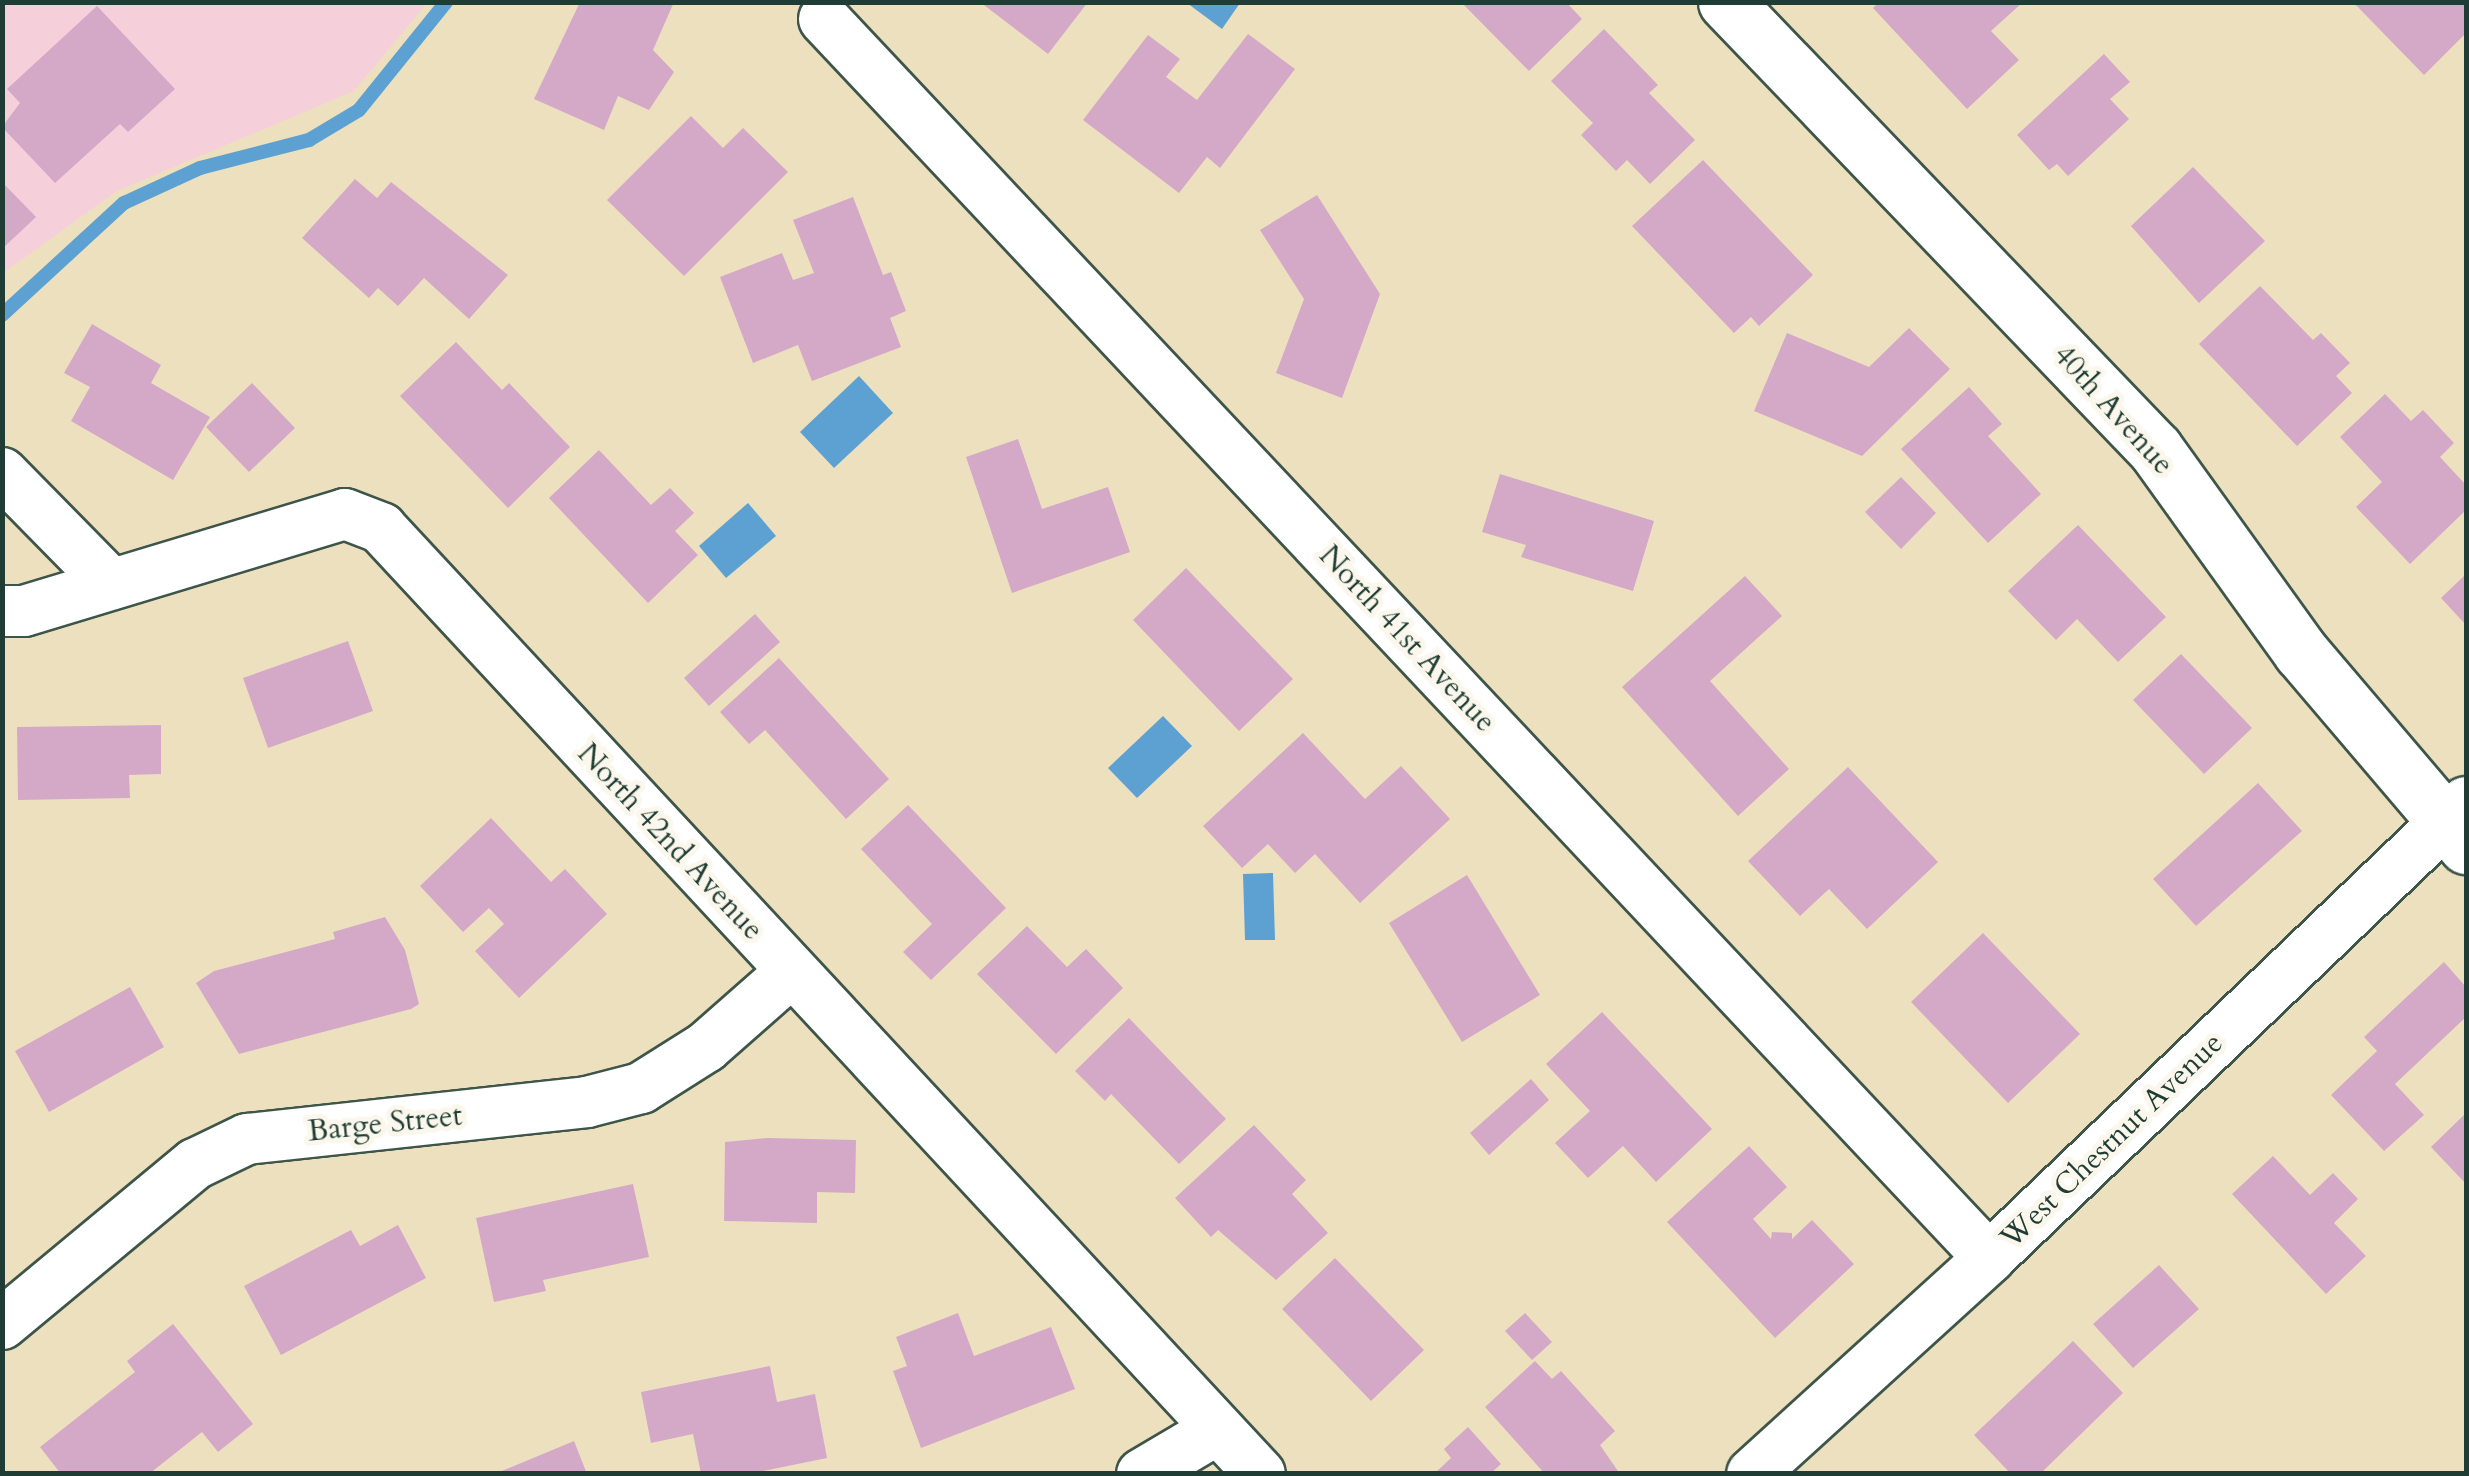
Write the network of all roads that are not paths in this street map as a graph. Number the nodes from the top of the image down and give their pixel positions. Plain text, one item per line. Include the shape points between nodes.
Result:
1 (1726, 2) edge
2 (824, 19) dead end
3 (2, 472) edge
4 (111, 584) junction
5 (2, 611) edge
6 (2459, 823) edge
7 (790, 974) junction
8 (1990, 1258) junction
9 (2, 1324) edge
10 (1218, 1429) junction
11 (1142, 1474) edge
12 (1260, 1474) edge
13 (1752, 1474) edge

1 - 6 main road, 40th Avenue via 2155,449 2302,652
2 - 8 street, North 41st Avenue
3 - 4 street
4 - 5 street, North 42nd Avenue
4 - 7 street, North 42nd Avenue via 345,514 381,528
6 - 8 street, West Chestnut Avenue
7 - 9 street, Barge Street via 706,1046 640,1088 588,1102 247,1139 194,1164
7 - 10 street, North 42nd Avenue
8 - 13 street, West Chestnut Avenue
10 - 11 street
10 - 12 street, North 42nd Avenue

